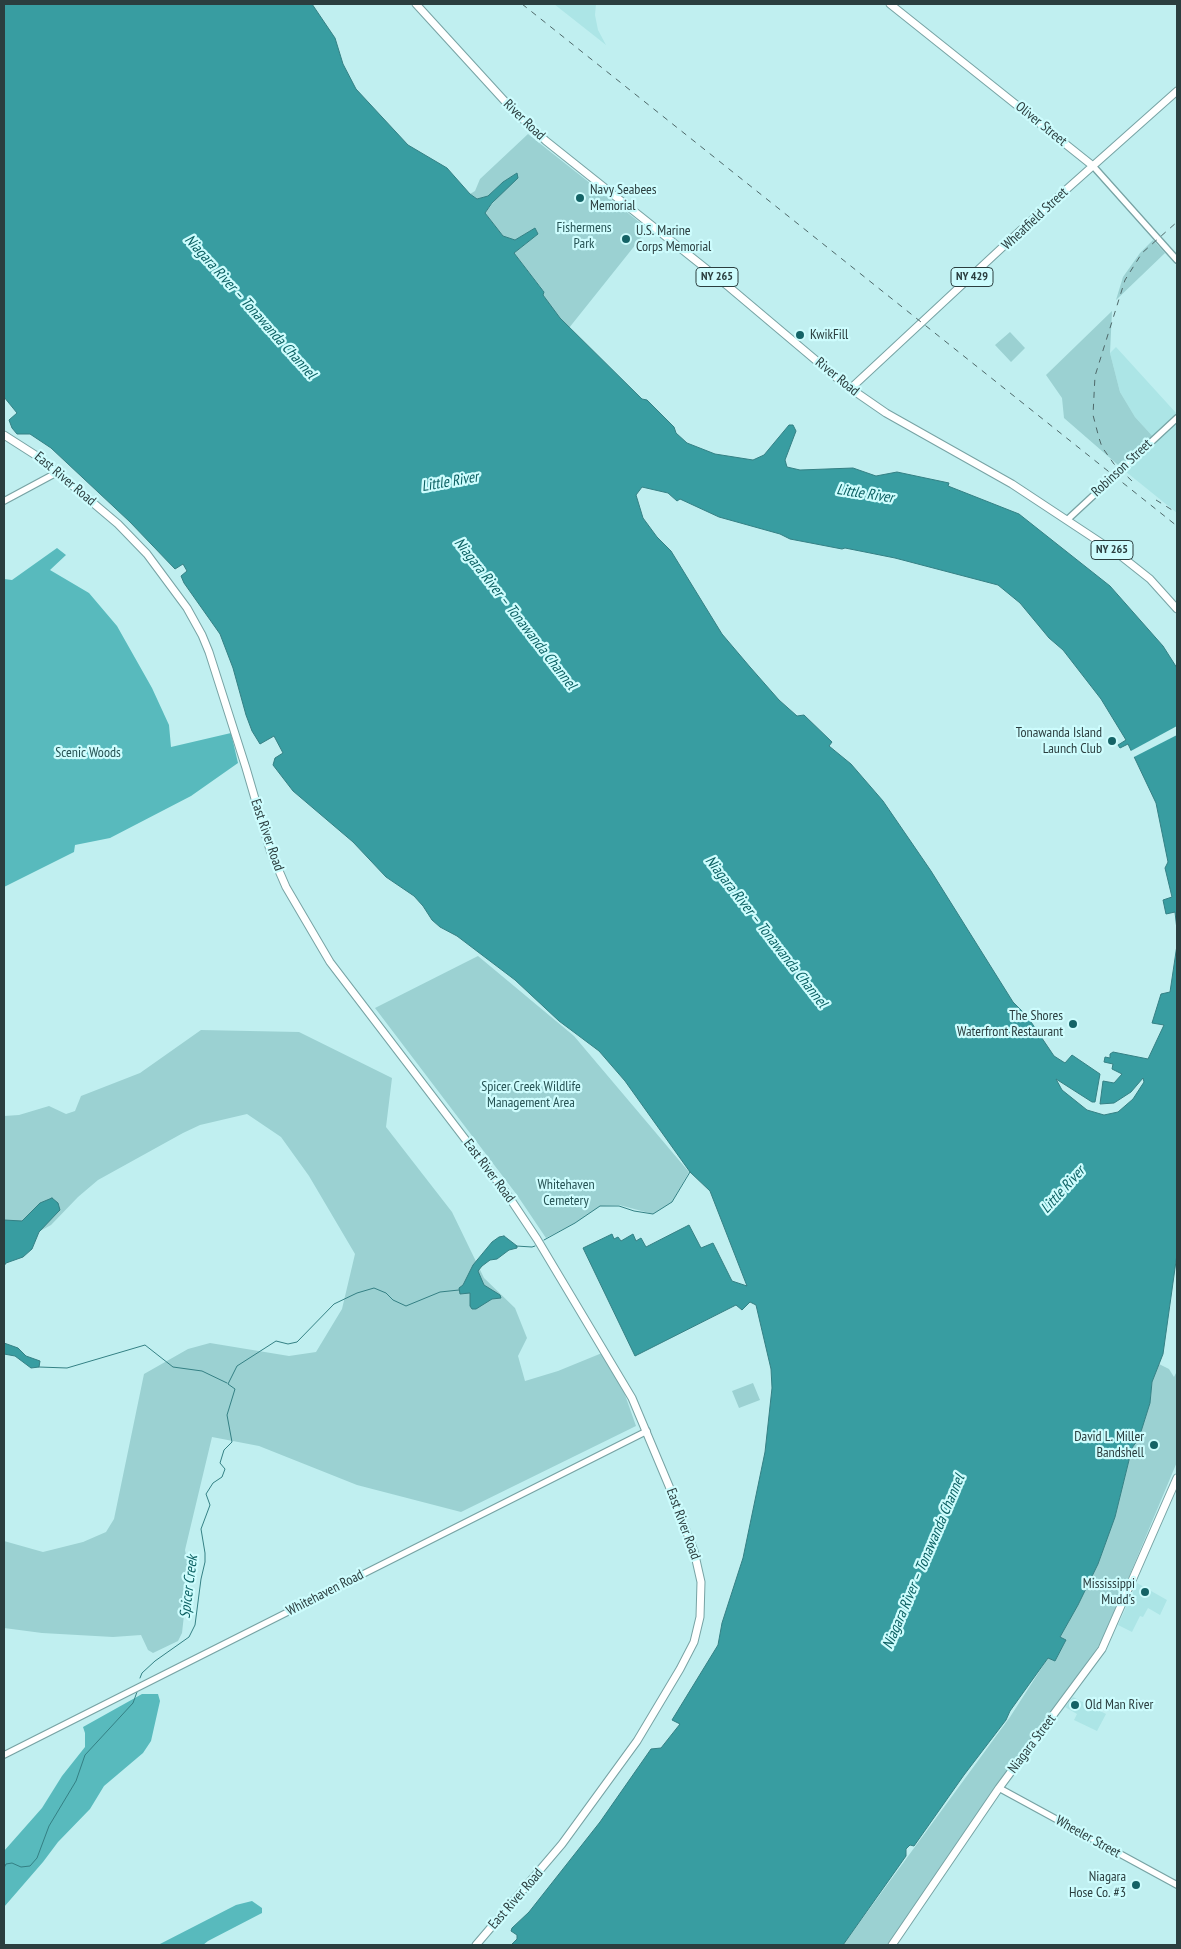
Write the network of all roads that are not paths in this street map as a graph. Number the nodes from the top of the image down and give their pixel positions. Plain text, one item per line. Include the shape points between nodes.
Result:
1 (416, 4) edge
2 (890, 4) edge
3 (1177, 91) edge
4 (1093, 166) junction
5 (1177, 260) edge
6 (850, 389) junction
7 (1177, 418) edge
8 (4, 435) edge
9 (58, 472) junction
10 (4, 501) edge
11 (1067, 520) junction
12 (1176, 606) edge
13 (647, 1431) junction
14 (1177, 1478) edge
15 (4, 1755) edge
16 (999, 1788) junction
17 (1177, 1885) edge
18 (476, 1945) edge
19 (892, 1945) edge

1 - 6 main road, River Road / NY 265 via 511,108 546,141 729,287
2 - 4 main road, Oliver Street
3 - 4 main road, Wheatfield Street
4 - 5 street, Oliver Street
4 - 6 main road, Wheatfield Street / NY 429
6 - 11 main road, River Road / NY 265
7 - 11 street, Robinson Street
8 - 9 main road, East River Road
9 - 10 street
9 - 13 main road, East River Road via 142,548 194,618 215,668 270,850 311,933 334,969 522,1215 620,1377
11 - 12 main road, River Road / NY 265 via 1139,570
13 - 15 street, Whitehaven Road
13 - 18 main road, East River Road via 699,1570 701,1608 694,1642 665,1695 617,1769 551,1858
14 - 16 main road, Niagara Street via 1102,1649
16 - 17 street, Wheeler Street
16 - 19 main road, Niagara Street

